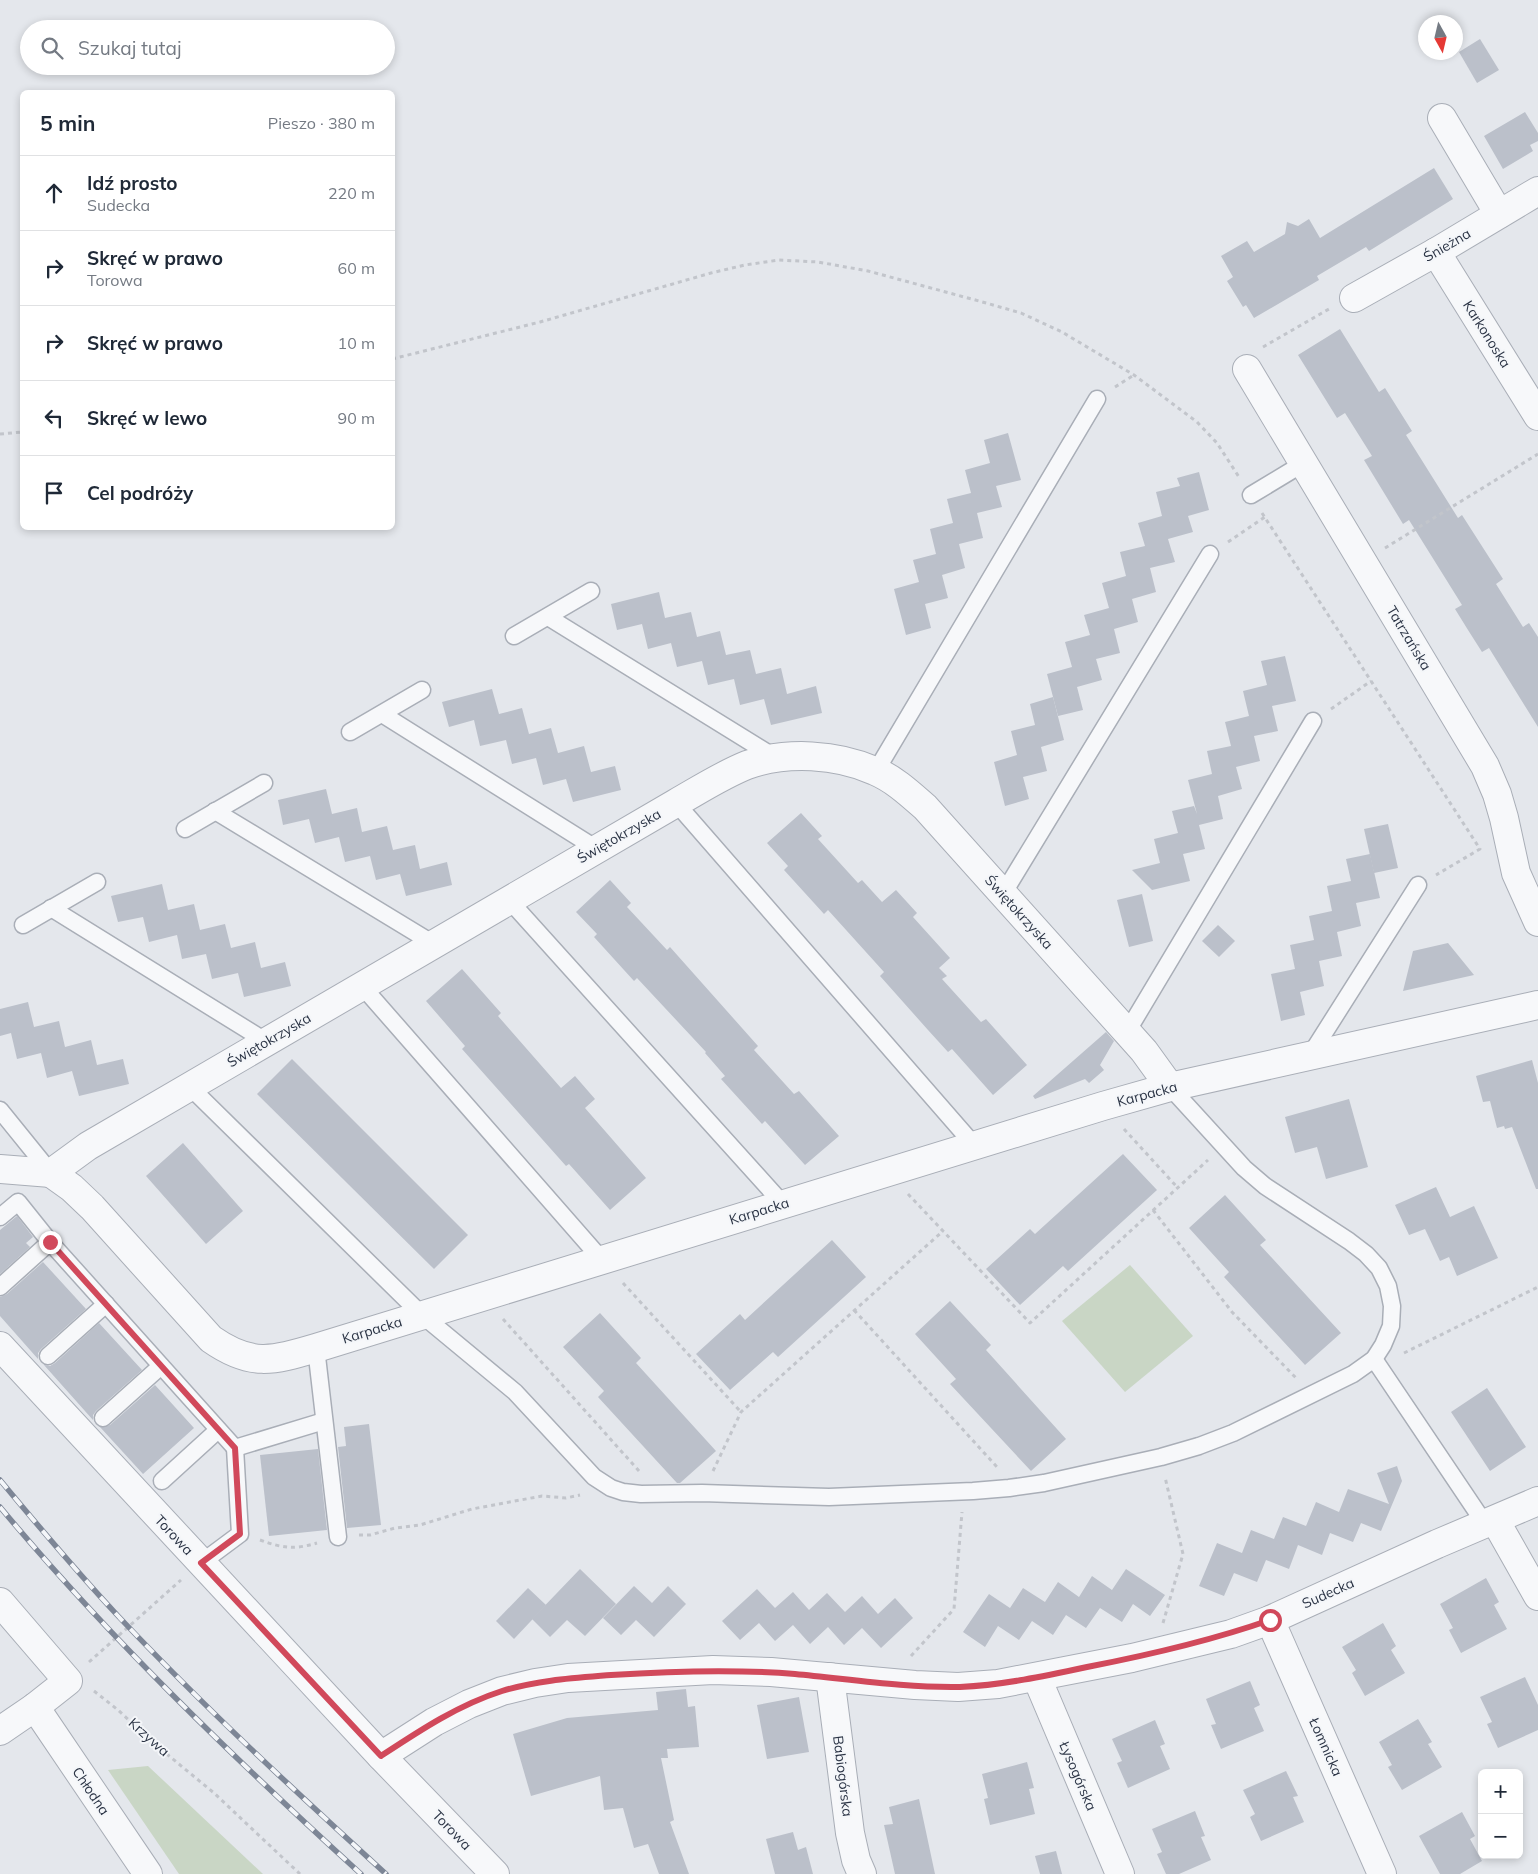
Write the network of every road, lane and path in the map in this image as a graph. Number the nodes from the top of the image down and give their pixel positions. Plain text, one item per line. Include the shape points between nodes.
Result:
1 (1442, 118) dead end
2 (1538, 191) edge
3 (1499, 214) junction
4 (1436, 252) junction
5 (1354, 298) joint
6 (395, 358) edge
7 (1247, 369) joint
8 (1097, 399) dead end
9 (1538, 416) edge
10 (20, 432) edge
11 (0, 434) edge
12 (1538, 454) edge
13 (1304, 463) junction
14 (1251, 495) junction
15 (1265, 517) junction
16 (1210, 554) joint
17 (1363, 562) junction
18 (591, 591) dead end
19 (548, 617) junction
20 (514, 636) dead end
21 (1371, 681) junction
22 (422, 690) dead end
23 (382, 714) junction
24 (1314, 721) joint
25 (350, 732) dead end
26 (776, 758) junction
27 (876, 771) junction
28 (264, 783) dead end
29 (676, 803) junction
30 (215, 811) junction
31 (185, 828) dead end
32 (597, 849) junction
33 (96, 882) dead end
34 (1418, 885) joint
35 (1003, 894) junction
36 (510, 900) junction
37 (52, 908) junction
38 (1538, 922) edge
39 (23, 925) dead end
40 (434, 944) junction
41 (362, 986) junction
42 (1538, 1005) edge
43 (1127, 1032) junction
44 (266, 1042) junction
45 (1309, 1057) junction
46 (190, 1087) junction
47 (1170, 1087) junction
48 (1103, 1106) junction
49 (0, 1110) edge
50 (974, 1145) junction
51 (1223, 1146) junction
52 (0, 1169) edge
53 (886, 1172) junction
54 (51, 1173) junction
55 (1177, 1187) junction
56 (783, 1204) junction
57 (1153, 1210) junction
58 (0, 1217) edge
59 (943, 1231) junction
60 (50, 1242) junction
61 (602, 1260) junction
62 (1538, 1287) edge
63 (0, 1288) edge
64 (483, 1296) junction
65 (106, 1304) junction
66 (854, 1310) junction
67 (422, 1315) junction
68 (0, 1346) edge
69 (316, 1348) junction
70 (48, 1356) dead end
71 (1376, 1363) junction
72 (161, 1366) junction
73 (1311, 1394) junction
74 (741, 1412) junction
75 (104, 1418) dead end
76 (324, 1421) junction
77 (218, 1430) junction
78 (235, 1448) junction
79 (1160, 1457) junction
80 (639, 1471) dead end
81 (162, 1481) dead end
82 (1015, 1487) junction
83 (611, 1488) junction
84 (964, 1492) junction
85 (702, 1493) junction
86 (1538, 1501) edge
87 (1490, 1522) junction
88 (240, 1534) junction
89 (338, 1537) junction
90 (201, 1563) junction
91 (1538, 1596) edge
92 (0, 1602) edge
93 (1270, 1620) junction
94 (1154, 1653) junction
95 (830, 1677) junction
96 (1037, 1678) junction
97 (68, 1681) junction
98 (887, 1682) junction
99 (35, 1707) junction
100 (0, 1731) edge
101 (381, 1756) junction
102 (148, 1874) edge
103 (300, 1874) edge
104 (495, 1874) edge
105 (862, 1874) edge
106 (1120, 1874) edge
107 (1382, 1874) edge

1 - 3 street
2 - 3 street, Śnieżna
3 - 4 street, Śnieżna
4 - 5 street, Śnieżna
4 - 9 street, Karkonoska
5 - 7 path via 1318,315 1242,360
6 - 14 path via 540,322 745,264 779,260 818,262 868,271 980,301 1062,332 1134,375 1197,422 1217,443
7 - 13 street, Tatrzańska
8 - 27 lane
10 - 11 path
12 - 17 path
13 - 14 lane
13 - 17 street, Tatrzańska
14 - 15 path
15 - 16 path
15 - 21 path
16 - 35 lane
17 - 38 street, Tatrzańska via 1485,766 1502,810 1516,873
18 - 19 lane
19 - 20 lane
19 - 26 lane
21 - 24 path
21 - 34 path via 1480,849
22 - 23 lane
23 - 25 lane
23 - 32 lane
24 - 43 lane
26 - 27 street, Świętokrzyska via 814,756 848,761
26 - 29 street, Świętokrzyska via 748,765
27 - 35 street, Świętokrzyska via 901,786 924,807
28 - 30 lane
29 - 32 street, Świętokrzyska
29 - 50 lane
30 - 31 lane
30 - 40 lane
32 - 36 street, Świętokrzyska
33 - 37 lane
34 - 45 lane
35 - 43 street, Świętokrzyska
36 - 40 street, Świętokrzyska
36 - 56 lane
37 - 39 lane
37 - 44 lane
40 - 41 street, Świętokrzyska
41 - 44 street, Świętokrzyska
41 - 61 lane
42 - 45 street, Karpacka
43 - 47 street, Świętokrzyska
44 - 46 street, Świętokrzyska
45 - 47 street, Karpacka
46 - 54 street, Świętokrzyska via 88,1146
46 - 67 lane
47 - 48 street, Karpacka
47 - 51 lane
48 - 50 street, Karpacka
48 - 55 path
49 - 54 lane
50 - 53 street, Karpacka
51 - 55 path
51 - 71 lane via 1265,1186 1349,1241 1380,1268 1392,1306 1390,1326
52 - 54 street
53 - 56 street, Karpacka
53 - 59 path
54 - 69 street, Karpacka via 92,1207 211,1339 228,1351 266,1360
55 - 57 path
56 - 61 street, Karpacka
57 - 59 path via 1030,1323
57 - 73 path via 1232,1312
58 - 60 lane via 18,1202
59 - 66 path
60 - 63 lane
60 - 65 lane
61 - 64 street, Karpacka
61 - 74 path
62 - 71 path
64 - 67 street, Karpacka
64 - 80 path
65 - 70 lane
65 - 72 lane
66 - 74 path
66 - 82 path
67 - 69 street, Karpacka
67 - 83 lane via 514,1392 594,1477
68 - 90 street, Torowa
69 - 76 lane
71 - 73 lane
71 - 87 lane
72 - 75 lane
72 - 77 lane
73 - 79 lane via 1232,1433
74 - 85 path
76 - 78 lane
76 - 89 lane
77 - 78 lane
77 - 81 lane
78 - 88 lane
79 - 82 lane
79 - 94 path via 1183,1554
82 - 84 lane
83 - 85 lane via 640,1494
83 - 89 path via 566,1498 542,1496 472,1509 420,1525 370,1535
84 - 85 lane via 829,1497
84 - 98 path via 954,1610
86 - 87 street, Sudecka
87 - 91 street
87 - 93 street, Sudecka
88 - 89 path via 279,1547 302,1547
88 - 90 lane
90 - 97 path
90 - 101 street, Torowa
92 - 97 street
93 - 94 street, Sudecka via 1231,1634
93 - 107 street, Łomnicka
94 - 96 street, Sudecka
95 - 98 street, Sudecka
95 - 101 street, Sudecka via 713,1670 568,1678 535,1683 469,1704
95 - 105 street, Babiogórska via 850,1834
96 - 98 street, Sudecka via 958,1687
96 - 106 street, Łysogórska
97 - 99 street
97 - 103 path, Krzywa via 97,1692 214,1793
99 - 100 street
99 - 102 street, Chłodna
101 - 104 street, Torowa

